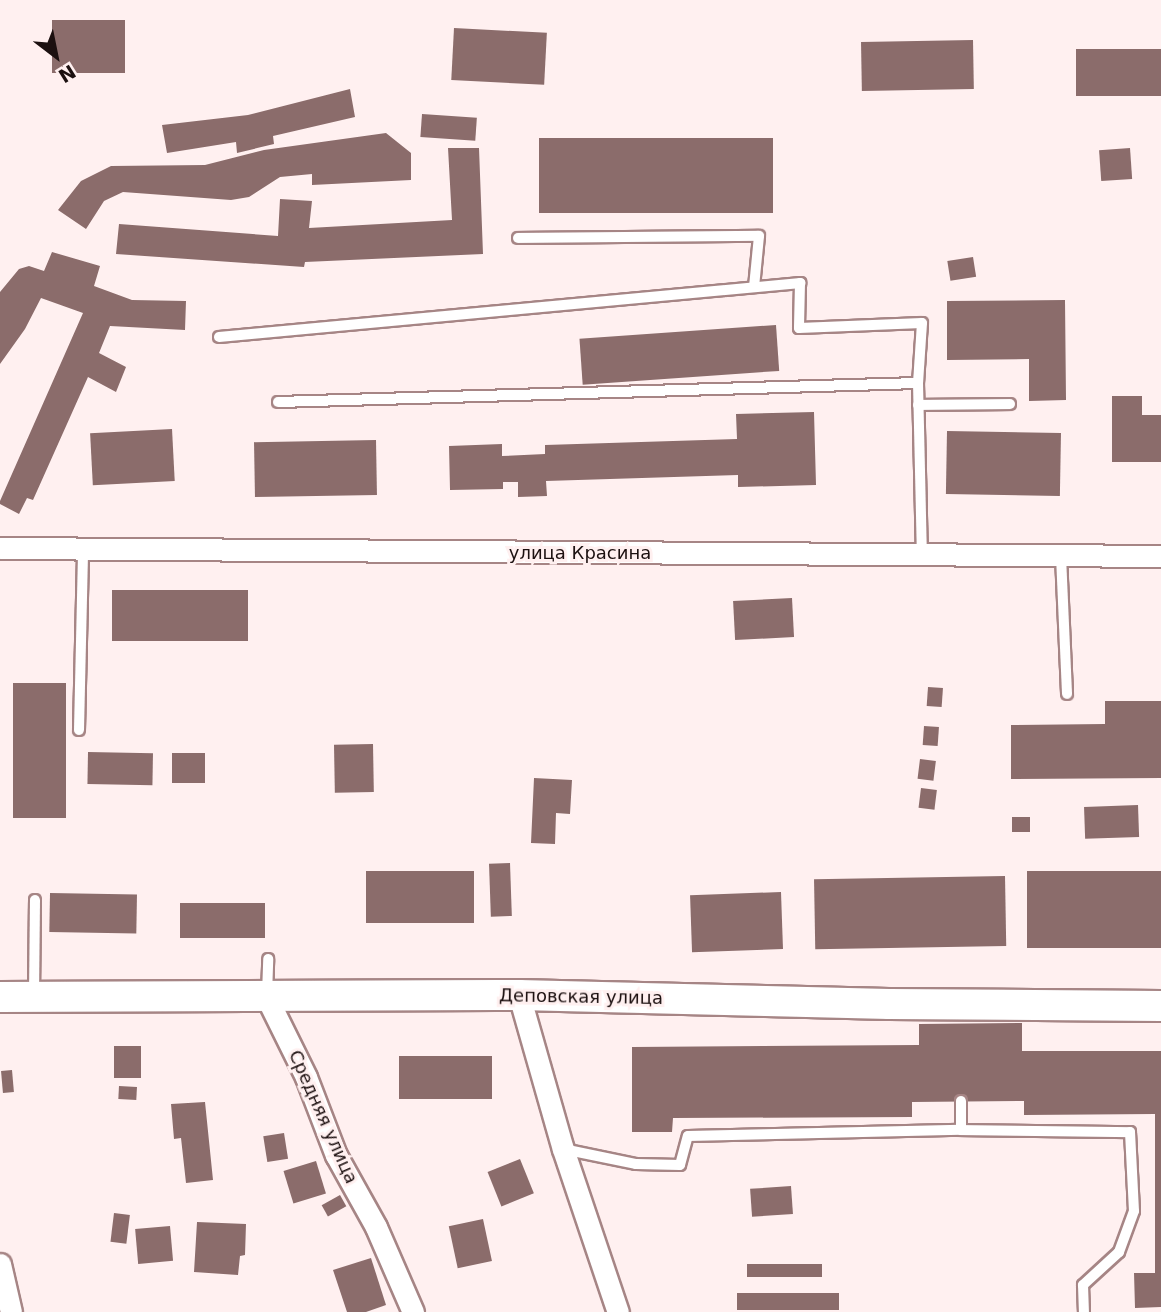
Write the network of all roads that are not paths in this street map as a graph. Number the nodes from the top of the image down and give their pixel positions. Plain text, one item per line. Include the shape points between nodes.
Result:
1 (518, 239) dead end
2 (754, 287) junction
3 (219, 337) dead end
4 (918, 383) junction
5 (278, 402) dead end
6 (1010, 404) dead end
7 (918, 405) junction
8 (0, 548) edge
9 (83, 548) junction
10 (922, 555) junction
11 (1061, 556) junction
12 (1161, 556) edge
13 (1067, 694) dead end
14 (79, 730) dead end
15 (35, 900) dead end
16 (268, 959) dead end
17 (519, 995) junction
18 (0, 998) edge
19 (34, 998) junction
20 (267, 998) junction
21 (1161, 1006) edge
22 (961, 1101) dead end
23 (961, 1130) junction
24 (563, 1149) junction
25 (0, 1264) edge
26 (11, 1312) edge
27 (413, 1312) edge
28 (618, 1312) edge
29 (1084, 1312) edge

1 - 2 lane via 759,236
2 - 3 lane
2 - 4 lane via 800,283 799,328 922,323
4 - 5 lane
4 - 7 lane
6 - 7 lane
7 - 10 lane
8 - 9 street, улица Красина
9 - 10 street, улица Красина
9 - 14 lane
10 - 11 street, улица Красина
11 - 12 street, улица Красина
11 - 13 lane
15 - 19 lane
16 - 20 lane
17 - 20 main road, Деповская улица
17 - 21 main road, Деповская улица via 961,1008
17 - 24 street
18 - 19 main road, Деповская улица
19 - 20 main road, Деповская улица
20 - 27 street, Средняя улица via 306,1077 336,1155 376,1227
22 - 23 lane
23 - 24 lane via 688,1136 680,1165 636,1164
23 - 29 lane via 1130,1132 1134,1211 1119,1252 1083,1285
24 - 28 street
25 - 26 street

